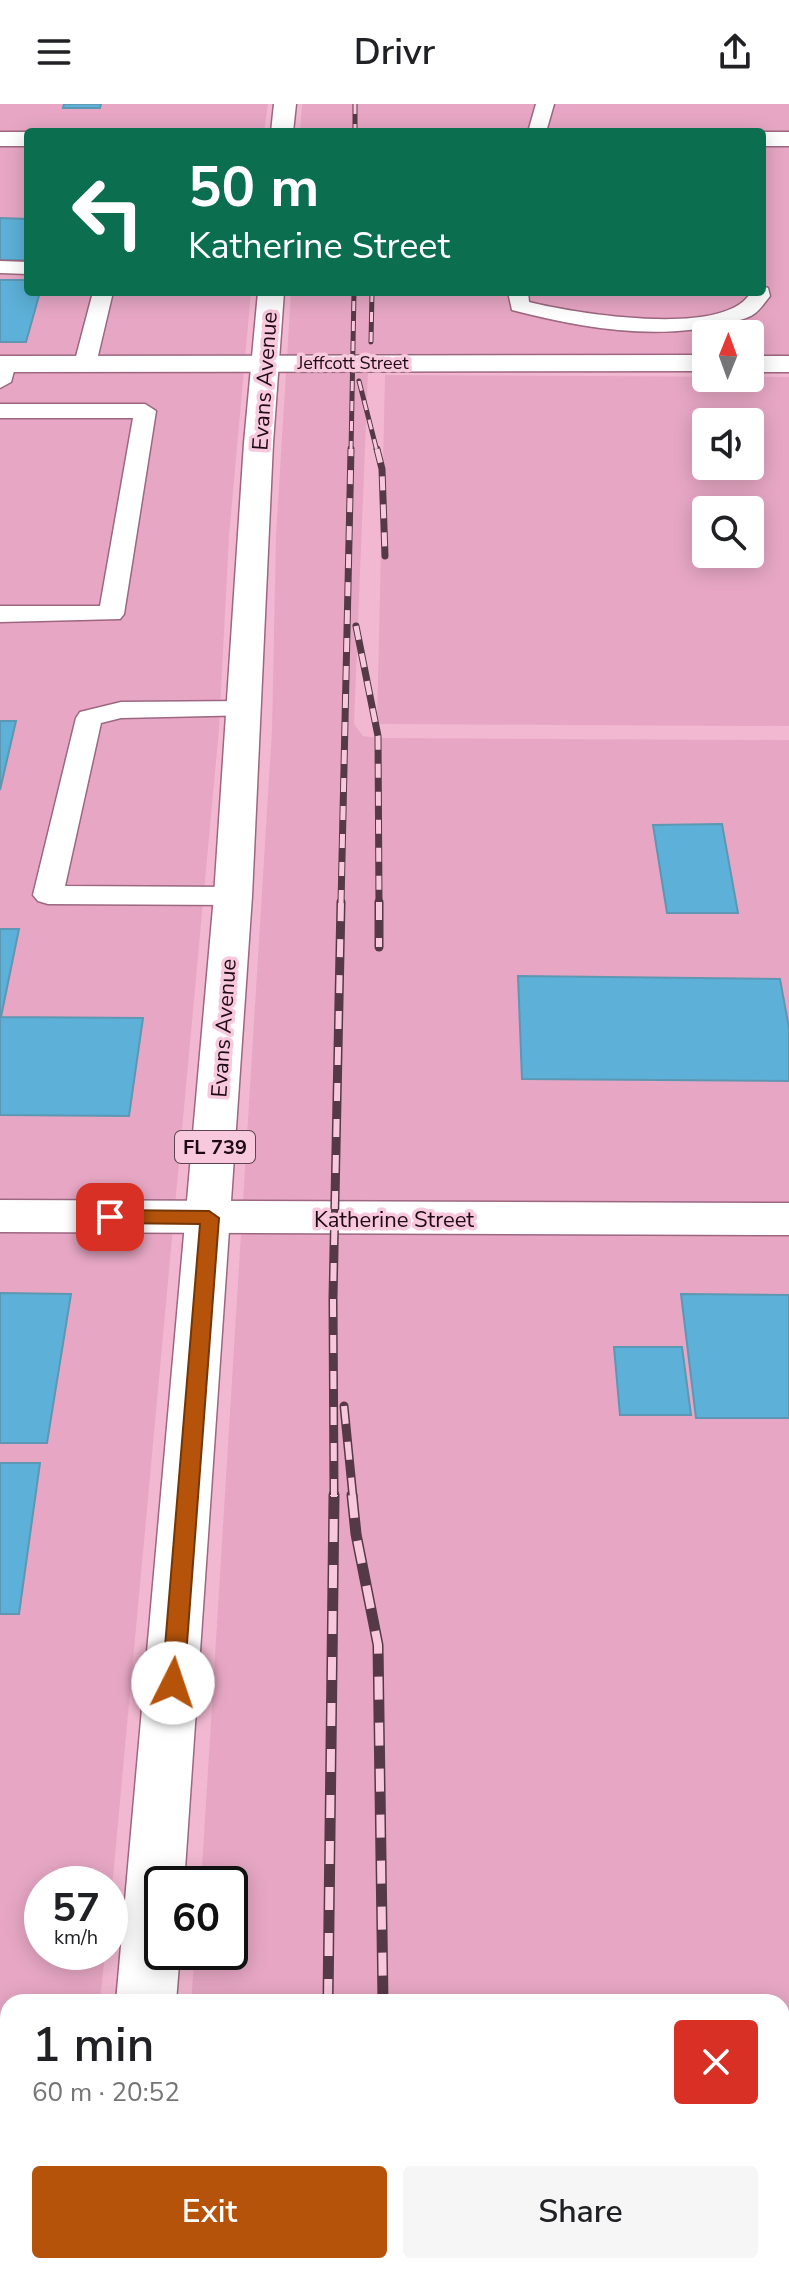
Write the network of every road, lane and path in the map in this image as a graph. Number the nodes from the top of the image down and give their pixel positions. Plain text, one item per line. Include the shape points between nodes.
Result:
1 (285, 104) edge
2 (545, 104) edge
3 (282, 128) edge
4 (538, 128) edge
5 (0, 139) edge
6 (24, 139) edge
7 (766, 139) edge
8 (789, 139) edge
9 (0, 267) edge
10 (24, 268) edge
11 (102, 296) edge
12 (271, 296) edge
13 (518, 296) edge
14 (760, 296) edge
15 (692, 363) edge
16 (85, 364) junction
17 (264, 364) junction
18 (764, 364) edge
19 (789, 364) edge
20 (2, 370) edge
21 (0, 411) edge
22 (0, 614) edge
23 (246, 709) junction
24 (233, 896) junction
25 (0, 1216) edge
26 (209, 1218) junction
27 (789, 1219) edge
28 (147, 1994) edge

1 - 3 main road
2 - 4 lane
5 - 6 main road
7 - 8 main road
9 - 10 lane
11 - 16 lane
12 - 17 main road, Evans Avenue / FL 739
13 - 14 lane via 519,306 592,323 703,322 745,312
15 - 17 main road, Jeffcott Street
16 - 17 main road, Jeffcott Street
16 - 20 main road, Jeffcott Street
17 - 23 main road, Evans Avenue / FL 739
18 - 19 main road
21 - 22 lane via 145,411 111,614
23 - 24 main road, Evans Avenue / FL 739
23 - 24 lane via 121,710 89,718 48,895
24 - 26 main road, Evans Avenue / FL 739
25 - 26 main road, Katherine Street
26 - 27 main road, Katherine Street
26 - 28 main road, Evans Avenue / FL 739

